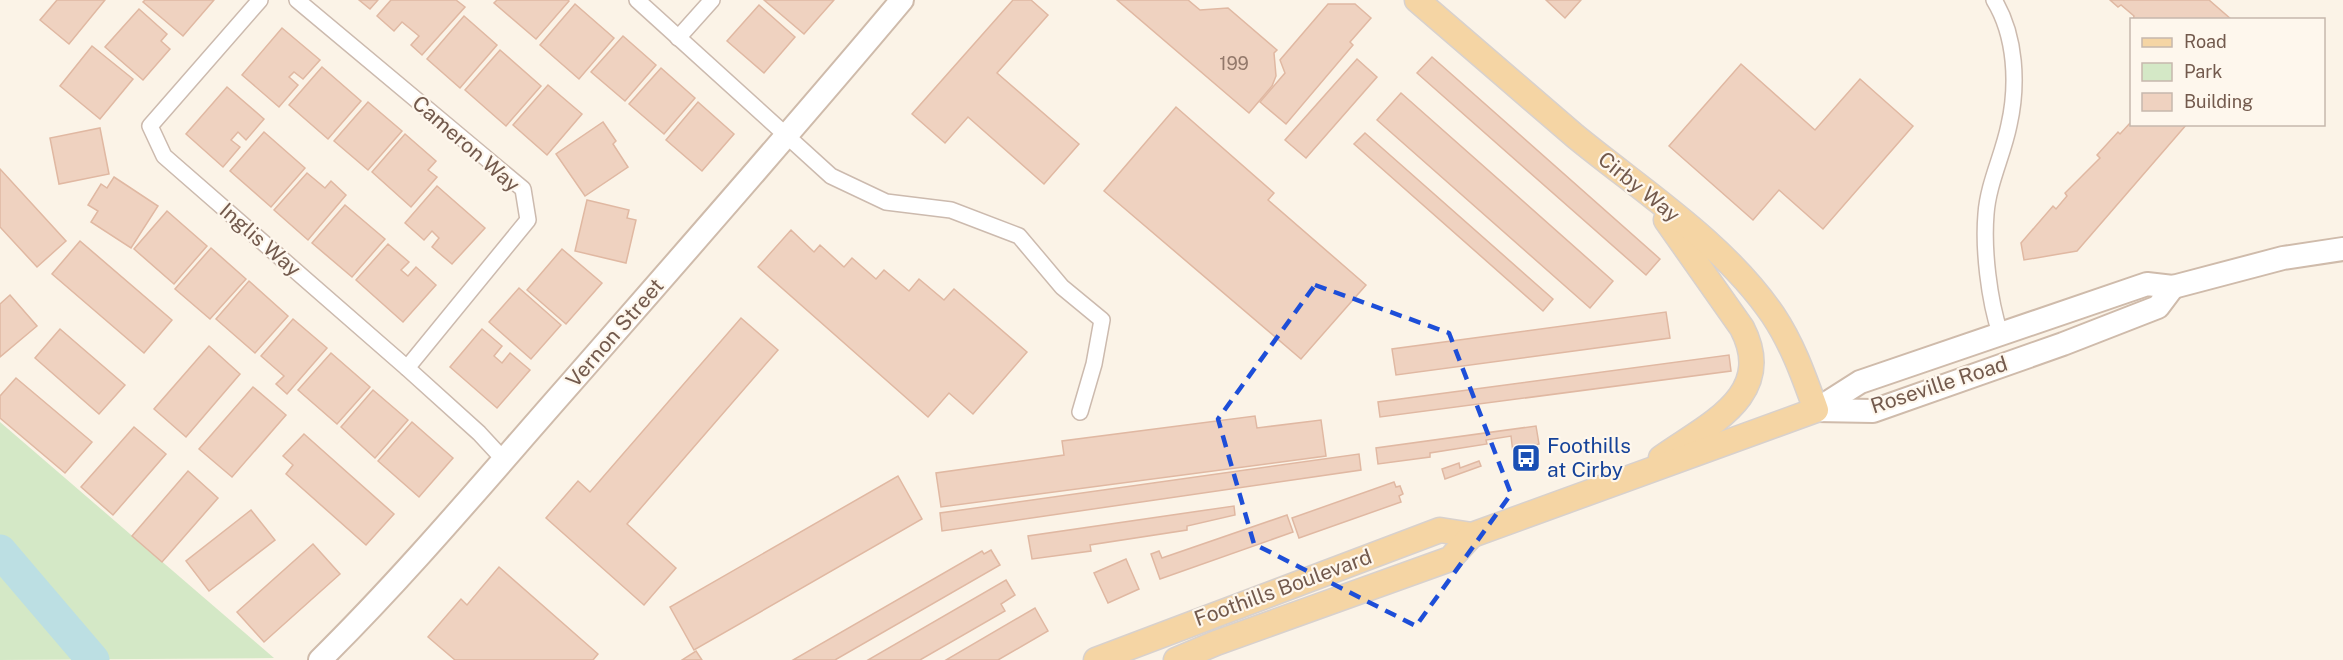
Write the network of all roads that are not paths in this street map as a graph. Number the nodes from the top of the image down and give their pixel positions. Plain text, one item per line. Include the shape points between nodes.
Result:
1 (260, 0) edge
2 (297, 0) edge
3 (637, 0) edge
4 (712, 0) edge
5 (902, 0) edge
6 (1417, 0) edge
7 (1994, 0) edge
8 (678, 38) junction
9 (787, 137) junction
10 (1649, 196) junction
11 (2343, 249) edge
12 (2174, 287) junction
13 (2000, 333) junction
14 (407, 368) junction
15 (1816, 410) junction
16 (1080, 412) dead end
17 (504, 460) junction
18 (1634, 477) junction
19 (1472, 535) junction
20 (320, 660) edge
21 (1096, 660) edge
22 (1176, 660) edge

1 - 14 street, Inglis Way via 150,126 164,156
2 - 14 street, Cameron Way via 523,189 528,220
3 - 8 street
4 - 8 street
5 - 9 main road, Vernon Street
6 - 10 main road, Cirby Way
7 - 13 street via 2011,47 2015,85 1986,214 1991,306
8 - 9 street
9 - 16 street via 831,176 886,202 951,210 1019,236 1062,288 1102,320
9 - 17 main road, Vernon Street
10 - 15 main road, Cirby Way via 1756,293 1796,356
10 - 18 main road via 1742,328 1754,364 1744,393 1727,411
11 - 12 main road, Roseville Road via 2283,258
12 - 13 main road, Roseville Road via 2147,284
12 - 15 main road, Roseville Road via 2157,307 1873,411
13 - 15 main road, Roseville Road via 1860,382
14 - 17 street, Inglis Way
15 - 18 main road, Foothills Boulevard
17 - 20 main road, Vernon Street
18 - 19 main road, Foothills Boulevard
19 - 21 main road, Foothills Boulevard via 1440,530
19 - 22 main road, Foothills Boulevard via 1450,559

